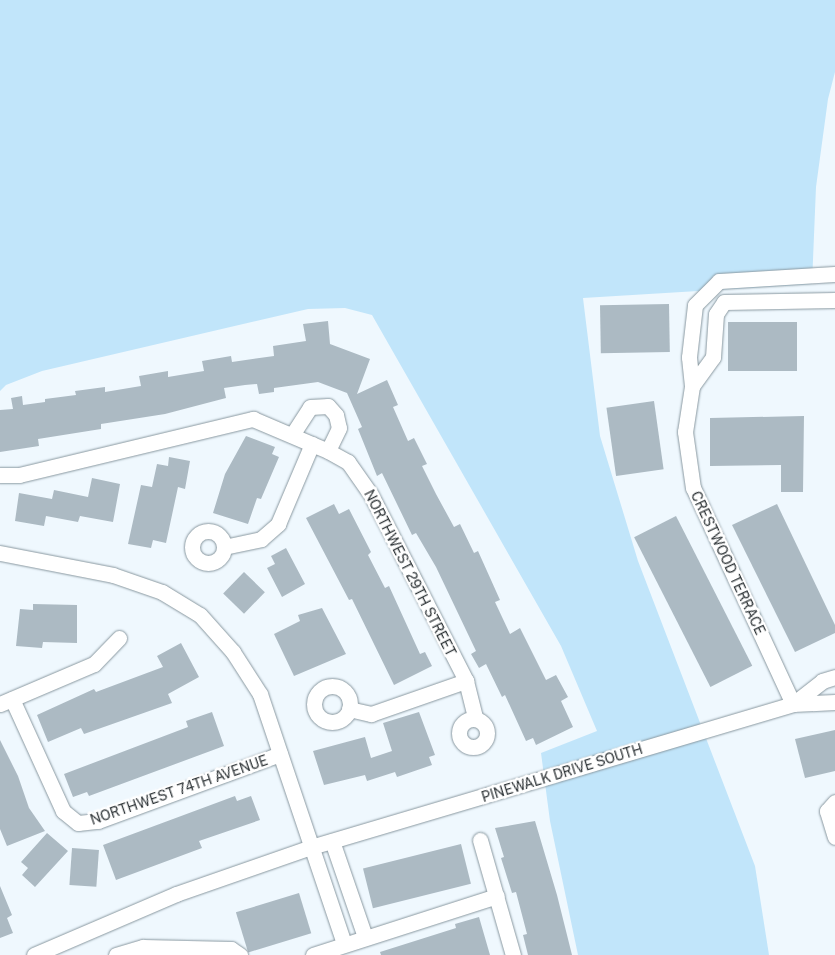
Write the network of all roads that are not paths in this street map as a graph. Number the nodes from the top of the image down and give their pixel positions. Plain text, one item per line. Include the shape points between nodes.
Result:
1 (835, 274) edge
2 (835, 300) edge
3 (692, 386) junction
4 (292, 435) junction
5 (312, 444) junction
6 (328, 451) junction
7 (0, 475) edge
8 (224, 547) dead end
9 (0, 553) edge
10 (119, 638) dead end
11 (835, 677) edge
12 (466, 681) junction
13 (6, 702) edge
14 (835, 702) edge
15 (793, 704) junction
16 (349, 709) dead end
17 (475, 718) dead end
18 (280, 754) junction
19 (835, 802) edge
20 (835, 837) edge
21 (480, 840) dead end
22 (332, 841) junction
23 (311, 847) junction
24 (497, 896) junction
25 (365, 937) junction
26 (344, 944) junction
27 (315, 954) edge
28 (34, 955) edge
29 (116, 955) edge
30 (240, 955) edge
31 (513, 955) edge

1 - 3 street, CRESTWOOD TERRACE via 719,281 695,304 689,357
2 - 3 street, CRESTWOOD TERRACE via 724,302 716,314 713,357
3 - 15 street, CRESTWOOD TERRACE via 685,432 693,488
4 - 5 street, NORTHWEST 29TH STREET
4 - 6 street via 310,407 328,406 336,415 339,428
4 - 7 street, NORTHWEST 29TH STREET via 253,419 231,422 19,475
5 - 6 street, NORTHWEST 29TH STREET
5 - 8 street via 278,524 260,539
6 - 12 street, NORTHWEST 29TH STREET via 348,462 370,492
9 - 18 street via 113,575 162,592 200,615 233,652 260,694
10 - 13 street via 94,664
11 - 15 street, PINEWALK DRIVE SOUTH via 822,681
12 - 16 street via 371,714
12 - 17 street, NORTHWEST 29TH STREET
13 - 18 street, NORTHWEST 74TH AVENUE via 64,811 78,823 98,821
14 - 15 street, PINEWALK DRIVE SOUTH
15 - 22 street, PINEWALK DRIVE SOUTH
18 - 23 street
19 - 20 street via 827,811
21 - 24 street
22 - 23 street, PINEWALK DRIVE SOUTH
22 - 25 street
23 - 26 street
23 - 28 street, PINEWALK DRIVE SOUTH via 176,894
24 - 25 street
24 - 31 street
25 - 26 street
26 - 27 street
29 - 30 street via 143,947 231,949

